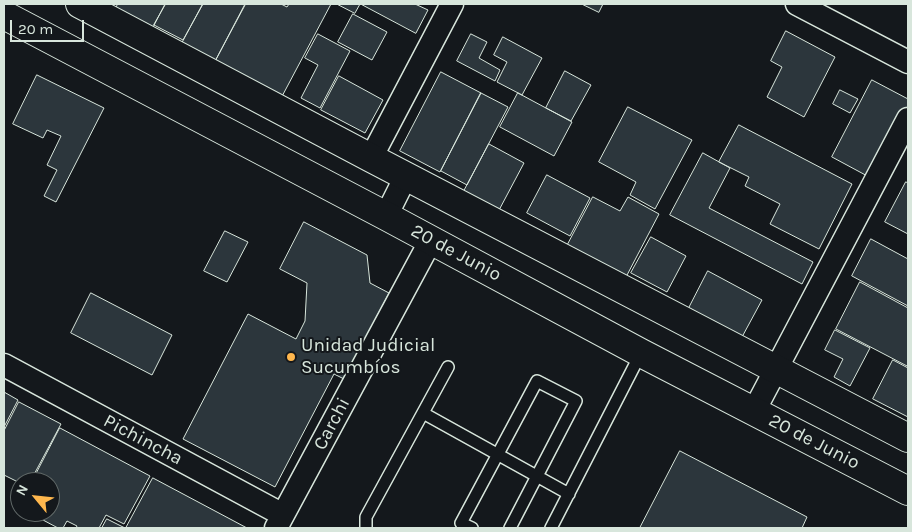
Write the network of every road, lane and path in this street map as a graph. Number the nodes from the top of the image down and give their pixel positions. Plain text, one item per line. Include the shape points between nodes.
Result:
1 (80, 4) edge
2 (452, 4) edge
3 (798, 4) edge
4 (4, 15) edge
5 (908, 62) edge
6 (908, 119) edge
7 (371, 158) junction
8 (406, 176) junction
9 (386, 216) junction
10 (431, 240) junction
11 (641, 353) junction
12 (4, 365) edge
13 (448, 367) dead end
14 (775, 369) junction
15 (754, 411) junction
16 (423, 414) junction
17 (908, 438) edge
18 (498, 455) junction
19 (538, 477) junction
20 (908, 491) edge
21 (569, 494) junction
22 (280, 522) edge
23 (366, 528) edge
24 (472, 528) edge
25 (510, 528) edge
26 (551, 528) edge

1 - 7 street
2 - 7 street
3 - 5 street
4 - 9 street, 20 de Junio
6 - 14 street
7 - 8 street
8 - 9 street
8 - 14 street
9 - 10 street, 20 de Junio
10 - 11 street, 20 de Junio
10 - 22 street, Carchi
11 - 15 street, 20 de Junio
11 - 21 lane
12 - 22 street, Pichincha
13 - 16 lane
14 - 15 street
14 - 17 street
15 - 20 street, 20 de Junio
16 - 18 lane
16 - 23 lane via 366,517
18 - 19 lane
18 - 19 lane via 537,381 576,401
18 - 24 lane via 462,523
19 - 21 lane
19 - 25 lane
21 - 26 lane

